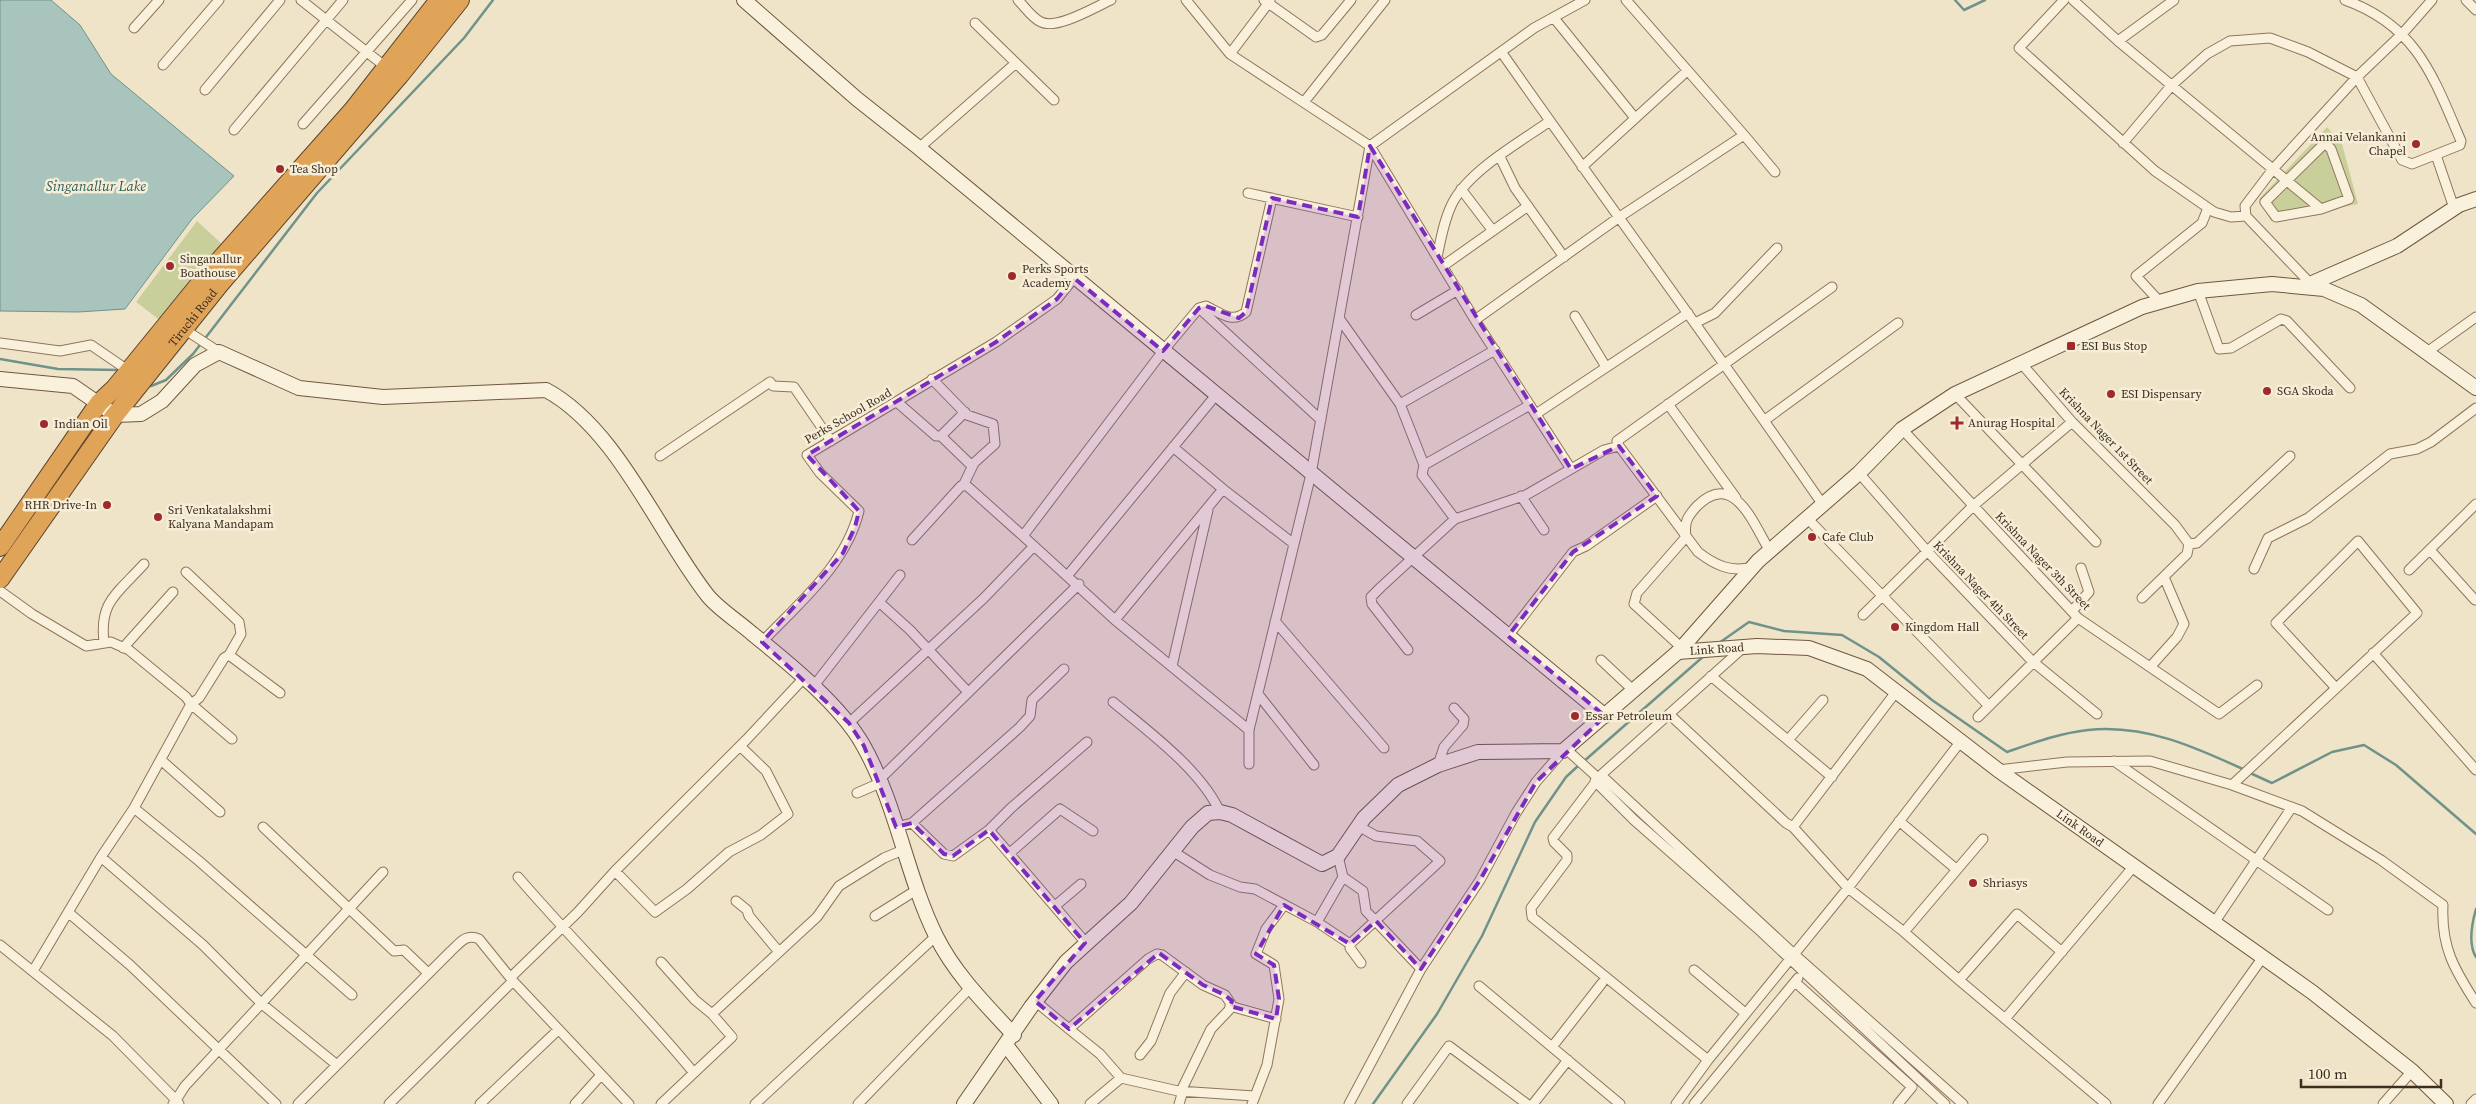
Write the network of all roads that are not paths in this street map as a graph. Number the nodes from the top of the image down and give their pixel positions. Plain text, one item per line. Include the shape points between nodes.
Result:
1 (159, 0) edge
2 (220, 0) edge
3 (280, 0) edge
4 (301, 0) edge
5 (343, 0) edge
6 (412, 0) edge
7 (440, 0) edge
8 (460, 0) edge
9 (744, 0) edge
10 (1018, 0) edge
11 (1111, 0) edge
12 (1186, 0) edge
13 (1351, 0) edge
14 (1385, 0) edge
15 (1585, 0) edge
16 (1626, 0) edge
17 (2064, 0) edge
18 (2073, 0) edge
19 (2174, 0) edge
20 (2345, 0) edge
21 (2432, 0) edge
22 (2466, 0) edge
23 (1268, 1) edge
24 (2476, 10) edge
25 (1554, 18) junction
26 (326, 21) junction
27 (975, 23) dead end
28 (134, 28) dead end
29 (2403, 33) junction
30 (2118, 40) junction
31 (366, 52) junction
32 (1502, 53) junction
33 (1230, 54) junction
34 (1016, 63) junction
35 (163, 65) dead end
36 (388, 69) junction
37 (1687, 71) junction
38 (2357, 77) junction
39 (2171, 86) junction
40 (205, 90) dead end
41 (1054, 100) dead end
42 (1304, 102) junction
43 (1635, 118) junction
44 (1550, 120) junction
45 (303, 124) dead end
46 (234, 130) dead end
47 (1744, 135) junction
48 (2123, 143) junction
49 (1370, 146) junction
50 (919, 148) junction
51 (2436, 155) junction
52 (1500, 157) junction
53 (1582, 167) junction
54 (2273, 169) junction
55 (1775, 172) dead end
56 (2287, 181) junction
57 (1462, 188) junction
58 (1248, 193) dead end
59 (1272, 198) junction
60 (2476, 199) edge
61 (1528, 206) junction
62 (2208, 208) junction
63 (2321, 208) junction
64 (2454, 208) junction
65 (2246, 216) junction
66 (1358, 217) junction
67 (1618, 218) junction
68 (1493, 231) junction
69 (1777, 248) dead end
70 (1437, 257) junction
71 (1564, 257) junction
72 (1443, 266) junction
73 (1074, 278) junction
74 (2306, 285) junction
75 (1832, 287) dead end
76 (1458, 290) junction
77 (2198, 292) junction
78 (2160, 302) junction
79 (1199, 308) junction
80 (1688, 313) junction
81 (1416, 315) dead end
82 (1575, 316) dead end
83 (2476, 317) edge
84 (1339, 318) junction
85 (1476, 320) junction
86 (1695, 323) junction
87 (1898, 323) dead end
88 (190, 333) junction
89 (0, 343) edge
90 (1495, 350) junction
91 (1163, 351) junction
92 (219, 352) junction
93 (2426, 352) junction
94 (2021, 362) junction
95 (1726, 364) junction
96 (1606, 367) junction
97 (129, 371) junction
98 (0, 379) edge
99 (932, 379) junction
100 (2350, 388) dead end
101 (2476, 388) edge
102 (1955, 394) junction
103 (1216, 395) junction
104 (897, 402) junction
105 (99, 403) junction
106 (1400, 404) junction
107 (1668, 404) junction
108 (1530, 405) junction
109 (2476, 408) edge
110 (965, 412) junction
111 (1536, 414) junction
112 (115, 416) junction
113 (1321, 420) junction
114 (1765, 420) junction
115 (2072, 422) junction
116 (1902, 429) junction
117 (941, 436) junction
118 (831, 441) junction
119 (1619, 446) junction
120 (1173, 447) junction
121 (660, 456) dead end
122 (2290, 456) dead end
123 (2021, 464) junction
124 (1424, 465) junction
125 (972, 466) junction
126 (1571, 469) junction
127 (1859, 473) junction
128 (1311, 474) junction
129 (963, 486) junction
130 (1223, 490) junction
131 (1521, 496) junction
132 (1657, 496) junction
133 (1736, 498) junction
134 (2476, 504) edge
135 (1823, 505) junction
136 (1973, 506) junction
137 (1208, 508) junction
138 (1808, 518) junction
139 (1455, 519) junction
140 (1544, 530) dead end
141 (1023, 536) junction
142 (1686, 537) junction
143 (912, 540) dead end
144 (2096, 542) dead end
145 (1294, 544) junction
146 (2189, 544) junction
147 (1034, 546) junction
148 (0, 547) edge
149 (2430, 550) junction
150 (1770, 551) junction
151 (1927, 551) junction
152 (1412, 558) junction
153 (144, 564) dead end
154 (1753, 567) junction
155 (2082, 568) dead end
156 (2254, 569) dead end
157 (2409, 570) dead end
158 (186, 572) dead end
159 (900, 575) dead end
160 (1068, 575) junction
161 (2164, 577) junction
162 (0, 579) edge
163 (1079, 584) junction
164 (0, 591) edge
165 (173, 592) dead end
166 (1882, 595) junction
167 (2142, 598) dead end
168 (2476, 601) edge
169 (879, 602) junction
170 (2075, 614) junction
171 (1863, 615) dead end
172 (1115, 620) junction
173 (1275, 621) junction
174 (1508, 636) junction
175 (104, 642) junction
176 (762, 642) junction
177 (1738, 647) junction
178 (123, 648) junction
179 (928, 649) junction
180 (1408, 650) dead end
181 (1684, 651) junction
182 (2374, 653) junction
183 (229, 655) junction
184 (1601, 660) dead end
185 (2032, 661) junction
186 (1172, 666) junction
187 (2151, 666) junction
188 (1064, 669) dead end
189 (1711, 676) junction
190 (808, 683) junction
191 (2257, 685) dead end
192 (2336, 688) junction
193 (1634, 691) junction
194 (968, 692) junction
195 (1896, 692) junction
196 (280, 693) dead end
197 (1258, 694) junction
198 (1823, 700) dead end
199 (1113, 702) dead end
200 (191, 704) junction
201 (1988, 705) junction
202 (1454, 708) dead end
203 (1669, 714) junction
204 (2097, 714) dead end
205 (1605, 716) junction
206 (1978, 717) dead end
207 (849, 723) junction
208 (1249, 730) junction
209 (232, 739) dead end
210 (1788, 740) junction
211 (1961, 741) junction
212 (1087, 742) dead end
213 (740, 746) junction
214 (1384, 748) dead end
215 (1565, 750) junction
216 (161, 760) junction
217 (2113, 761) junction
218 (1248, 764) dead end
219 (1314, 765) dead end
220 (1438, 765) junction
221 (1998, 770) junction
222 (2476, 770) edge
223 (1832, 777) junction
224 (1598, 778) junction
225 (879, 781) junction
226 (2232, 785) junction
227 (857, 793) dead end
228 (2292, 807) junction
229 (134, 808) junction
230 (220, 812) dead end
231 (1220, 812) junction
232 (1899, 821) junction
233 (912, 823) junction
234 (896, 826) junction
235 (1358, 826) junction
236 (263, 827) dead end
237 (1793, 827) junction
238 (989, 830) junction
239 (1093, 831) dead end
240 (1983, 840) dead end
241 (903, 850) junction
242 (1174, 852) junction
243 (1010, 853) junction
244 (1338, 856) junction
245 (102, 857) junction
246 (2256, 860) junction
247 (2134, 866) junction
248 (1956, 869) junction
249 (615, 871) junction
250 (384, 872) dead end
251 (518, 877) dead end
252 (1343, 877) junction
253 (1081, 884) dead end
254 (918, 888) junction
255 (1848, 888) junction
256 (736, 901) dead end
257 (1284, 905) junction
258 (1055, 906) junction
259 (350, 908) junction
260 (2328, 910) dead end
261 (68, 913) junction
262 (875, 916) dead end
263 (1317, 922) junction
264 (1376, 922) junction
265 (2214, 923) junction
266 (562, 928) junction
267 (1904, 932) junction
268 (936, 936) junction
269 (1086, 943) junction
270 (1350, 944) junction
271 (0, 945) edge
272 (779, 952) junction
273 (2062, 952) junction
274 (304, 956) junction
275 (1792, 956) junction
276 (2263, 957) junction
277 (662, 962) dead end
278 (1361, 963) dead end
279 (1421, 969) junction
280 (1694, 970) dead end
281 (33, 972) junction
282 (1186, 972) junction
283 (1803, 972) junction
284 (428, 973) junction
285 (512, 979) junction
286 (1959, 980) junction
287 (1795, 982) junction
288 (1602, 983) dead end
289 (1479, 986) dead end
290 (970, 988) junction
291 (352, 996) dead end
292 (1036, 1001) junction
293 (2476, 1003) edge
294 (262, 1004) junction
295 (1230, 1006) junction
296 (1745, 1013) junction
297 (712, 1014) junction
298 (2005, 1019) junction
299 (1276, 1020) junction
300 (1069, 1029) junction
301 (558, 1030) junction
302 (1010, 1040) junction
303 (1552, 1047) junction
304 (218, 1051) junction
305 (1140, 1055) dead end
306 (1568, 1060) junction
307 (1708, 1060) junction
308 (337, 1065) junction
309 (2412, 1071) junction
310 (694, 1073) junction
311 (601, 1075) junction
312 (1121, 1078) junction
313 (1182, 1091) junction
314 (2476, 1099) edge
315 (1253, 1100) edge
316 (176, 1103) edge
317 (1409, 1103) edge
318 (276, 1104) edge
319 (298, 1104) edge
320 (389, 1104) edge
321 (480, 1104) edge
322 (575, 1104) edge
323 (629, 1104) edge
324 (661, 1104) edge
325 (755, 1104) edge
326 (858, 1104) edge
327 (964, 1104) edge
328 (1051, 1104) edge
329 (1090, 1104) edge
330 (1179, 1104) edge
331 (1349, 1104) edge
332 (1527, 1104) edge
333 (1533, 1104) edge
334 (1620, 1104) edge
335 (1676, 1104) edge
336 (1694, 1104) edge
337 (1898, 1104) edge
338 (1946, 1104) edge
339 (1963, 1104) edge
340 (2106, 1104) edge
341 (2158, 1104) edge
342 (2383, 1104) edge
343 (2446, 1104) edge
344 (2471, 1104) edge

1 - 28 street
2 - 35 street
3 - 40 street
4 - 26 street
5 - 26 street
6 - 31 street
7 - 36 highway
8 - 88 highway, Tiruchi Road
9 - 50 street via 857,100
10 - 11 street via 1046,24 1064,21
12 - 33 street
13 - 23 street via 1322,35 1316,37
14 - 42 street
15 - 25 street
16 - 37 street
17 - 48 street via 2019,48
18 - 30 street
19 - 30 street
20 - 29 street via 2384,18
21 - 29 street
22 - 24 street
23 - 33 street
25 - 32 street via 1534,28
25 - 43 street
26 - 31 street
26 - 46 street
27 - 34 street
29 - 38 street
29 - 51 street via 2425,65 2461,141 2460,146
30 - 39 street
31 - 36 street
31 - 45 street
32 - 44 street
32 - 49 street
33 - 42 street
34 - 41 street
34 - 50 street
36 - 97 highway via 211,270
37 - 43 street
37 - 47 street
38 - 39 street via 2308,52 2270,38 2246,38 2230,41 2207,54
38 - 51 street via 2402,160 2412,164
38 - 54 street
39 - 48 street
39 - 54 street
42 - 49 street
43 - 53 street
44 - 52 street
44 - 53 street
47 - 55 street
47 - 67 street
48 - 62 street via 2155,171
49 - 66 street
49 - 70 street
50 - 73 street
51 - 64 street
52 - 57 street
52 - 61 street
53 - 67 street
54 - 56 street
54 - 65 street via 2248,201
56 - 63 street
56 - 63 street via 2265,202 2276,217
56 - 63 street via 2325,143 2331,149 2349,198
57 - 68 street
57 - 70 street via 1446,219
58 - 59 street
59 - 66 street
59 - 79 street via 1246,312 1239,318 1232,318 1206,306
60 - 64 street
61 - 68 street
61 - 71 street
62 - 65 street via 2231,217
62 - 78 street via 2202,223 2136,276
64 - 74 street via 2397,246
65 - 74 street
66 - 84 street
67 - 71 street
67 - 80 street
68 - 72 street
69 - 86 street via 1715,313
70 - 72 street
71 - 85 street
72 - 76 street
73 - 91 street
73 - 99 street, Perks School Road via 1057,299 996,342
74 - 77 street via 2272,284
74 - 93 street via 2361,305
75 - 95 street
76 - 81 street
76 - 85 street
77 - 78 street
77 - 100 street via 2219,349 2231,348 2281,319 2287,321
78 - 94 street via 2142,307
79 - 91 street
79 - 113 street
80 - 86 street
80 - 96 street
82 - 96 street
83 - 93 street
84 - 106 street
84 - 113 street
85 - 90 street
86 - 95 street
87 - 114 street
88 - 92 street
88 - 112 highway, Tiruchi Road
89 - 97 street via 60,352 91,345
90 - 106 street
90 - 108 street
91 - 103 street
91 - 141 street
92 - 112 street via 195,365 162,401 141,414
92 - 176 street via 299,388 383,397 546,390 565,400 601,438 710,598
93 - 101 street
94 - 102 street
94 - 115 street, Krishna Nager 1st Street
95 - 107 street
95 - 114 street
96 - 111 street
97 - 105 highway
98 - 105 street via 73,386
99 - 104 street, Perks School Road
99 - 110 street
102 - 116 street
102 - 123 street
103 - 120 street
103 - 128 street
104 - 117 street via 936,436
104 - 118 street, Perks School Road
105 - 112 street
105 - 148 highway
106 - 124 street
107 - 119 street via 1617,441
107 - 133 street
108 - 111 street
108 - 124 street
109 - 156 street via 2431,442 2417,449 2390,454 2308,518 2268,538
110 - 117 street
110 - 125 street via 993,424 994,444
111 - 126 street
112 - 162 highway, Tiruchi Road
113 - 128 street
114 - 135 street
115 - 123 street
115 - 146 street, Krishna Nager 1st Street via 2175,525
116 - 127 street
116 - 136 street, Krishna Nager 3th Street
117 - 125 street
118 - 121 street via 794,387 773,386 770,382
118 - 176 street, Perks School Road via 807,455 820,473 859,510 855,527 843,553
119 - 126 street via 1604,450
119 - 132 street
120 - 130 street
120 - 160 street
122 - 146 street via 2197,543
123 - 136 street
123 - 144 street
124 - 139 street via 1422,475
125 - 129 street
126 - 131 street
127 - 135 street
127 - 151 street, Krishna Nager 4th Street
128 - 145 street
128 - 152 street
129 - 141 street
129 - 143 street
130 - 137 street
130 - 145 street
131 - 139 street
131 - 140 street
132 - 142 street
132 - 174 street via 1573,552
133 - 142 street via 1712,495 1700,503 1684,523
133 - 150 street via 1747,509
134 - 149 street
135 - 138 street
136 - 151 street
136 - 170 street, Krishna Nager 3th Street
137 - 172 street
137 - 186 street
138 - 150 street
138 - 166 street
139 - 152 street
141 - 147 street
142 - 154 street via 1713,563 1730,569
142 - 181 street via 1637,593 1634,604
145 - 173 street
146 - 161 street via 2187,554
147 - 160 street
147 - 179 street
149 - 157 street
149 - 168 street
150 - 154 street
151 - 166 street
151 - 185 street, Krishna Nager 4th Street
152 - 174 street
152 - 180 street via 1371,597 1375,610
153 - 175 street via 106,605 102,624
154 - 181 street
155 - 170 street via 2089,592
158 - 183 street via 239,622 241,634
159 - 169 street
160 - 163 street
161 - 167 street
161 - 187 street via 2184,624 2177,637
163 - 172 street
163 - 194 street
164 - 175 street via 86,646
165 - 178 street
166 - 171 street
166 - 201 street
169 - 179 street
169 - 190 street
170 - 185 street
170 - 187 street, Krishna Nager 3th Street
172 - 186 street
173 - 197 street
173 - 214 street
174 - 205 street
175 - 178 street
176 - 190 street
177 - 181 street, Link Road
177 - 189 street
177 - 195 street, Link Road via 1809,648 1867,669
178 - 200 street
179 - 194 street
179 - 207 street
181 - 193 street
182 - 192 street
182 - 192 street via 2417,613 2358,541 2276,623
182 - 222 street
183 - 196 street
183 - 200 street via 199,698
184 - 193 street
185 - 201 street
185 - 204 street, Krishna Nager 4th Street
186 - 208 street
187 - 191 street, Krishna Nager 3th Street via 2219,714
188 - 233 street via 1032,700 1030,716 1020,727
189 - 203 street
189 - 210 street
190 - 207 street
190 - 213 street
192 - 226 street
193 - 205 street
194 - 225 street
195 - 211 street, Link Road
195 - 223 street
197 - 208 street
197 - 219 street
198 - 210 street
199 - 231 street via 1153,735 1211,793
200 - 209 street
200 - 216 street
201 - 206 street
202 - 220 street via 1464,719 1463,726 1444,747
203 - 224 street
203 - 237 street
205 - 215 street
207 - 225 street via 864,746
208 - 218 street
210 - 223 street
211 - 221 street, Link Road
211 - 232 street
212 - 238 street
213 - 249 street
213 - 249 street via 766,771 788,814 761,835 729,852 655,912
215 - 220 street via 1478,752
215 - 224 street
215 - 279 street via 1536,782 1480,880
216 - 229 street
216 - 230 street
217 - 221 street via 2067,762
217 - 226 street via 2150,761
217 - 246 street
220 - 235 street via 1398,786
221 - 247 street, Link Road
223 - 237 street
224 - 275 street
224 - 307 street via 1553,838 1567,855 1567,860 1532,906 1531,914
225 - 227 street
225 - 234 street
226 - 228 street
228 - 246 street
228 - 293 street via 2381,860 2443,905 2444,938 2454,969
229 - 245 street
229 - 274 street via 199,861
231 - 242 street via 1208,813
231 - 244 street via 1232,815 1322,864
232 - 248 street
232 - 255 street
233 - 234 street
233 - 238 street via 944,854 953,856
234 - 241 street
235 - 244 street
235 - 264 street via 1376,836 1417,841 1440,861
236 - 259 street
237 - 255 street
238 - 243 street
239 - 243 street via 1060,808
240 - 248 street
241 - 254 street
241 - 272 street via 840,886 817,916
242 - 257 street via 1210,875 1240,887 1256,889
242 - 269 street via 1131,903
243 - 258 street
244 - 252 street
245 - 261 street
245 - 294 street via 203,944
246 - 260 street
246 - 265 street
247 - 265 street, Link Road
247 - 273 street
248 - 267 street
249 - 266 street
250 - 259 street
251 - 266 street
252 - 263 street
252 - 264 street via 1363,891 1366,911
253 - 258 street
254 - 262 street
254 - 268 street
255 - 267 street
255 - 275 street
256 - 272 street via 747,910
257 - 263 street
257 - 299 street via 1266,929 1256,954 1274,966 1280,999
258 - 269 street
259 - 274 street
259 - 284 street via 394,951 404,950
261 - 281 street
261 - 304 street via 130,965
263 - 270 street
264 - 270 street
264 - 279 street
265 - 276 street, Link Road
266 - 285 street
266 - 310 street via 650,1019
267 - 286 street
268 - 290 street
268 - 325 street
269 - 292 street via 1066,962
270 - 278 street
271 - 281 street
272 - 297 street
273 - 286 street via 2017,914
273 - 298 street
274 - 291 street
274 - 294 street
275 - 283 street
275 - 296 street
275 - 339 street
276 - 309 street, Link Road
276 - 341 street
277 - 297 street via 694,1000
279 - 331 street
280 - 296 street
281 - 316 street via 113,1036
282 - 295 street via 1203,985 1225,995 1230,999
282 - 300 street via 1157,954 1148,958
282 - 305 street via 1170,993 1152,1042
283 - 287 street
283 - 338 street
284 - 285 street via 465,938 474,937 479,938
284 - 308 street
285 - 301 street
285 - 320 street
286 - 298 street
287 - 336 street
287 - 337 street via 1912,1087
288 - 303 street
289 - 303 street
290 - 302 street
290 - 326 street
292 - 300 street
292 - 302 street
294 - 304 street
294 - 308 street
295 - 299 street
295 - 313 street via 1211,1029
296 - 307 street
297 - 310 street via 732,1037
298 - 340 street
299 - 315 street via 1267,1065
300 - 312 street via 1100,1054
301 - 311 street
301 - 321 street
302 - 327 street
302 - 328 street
303 - 306 street
304 - 316 street via 185,1086
304 - 318 street
306 - 333 street
306 - 334 street
307 - 335 street
308 - 319 street
309 - 342 street
309 - 343 street, Link Road
310 - 324 street
311 - 322 street
311 - 323 street
312 - 313 street
312 - 329 street
313 - 315 street
313 - 330 street
314 - 344 street
317 - 332 street via 1449,1046

